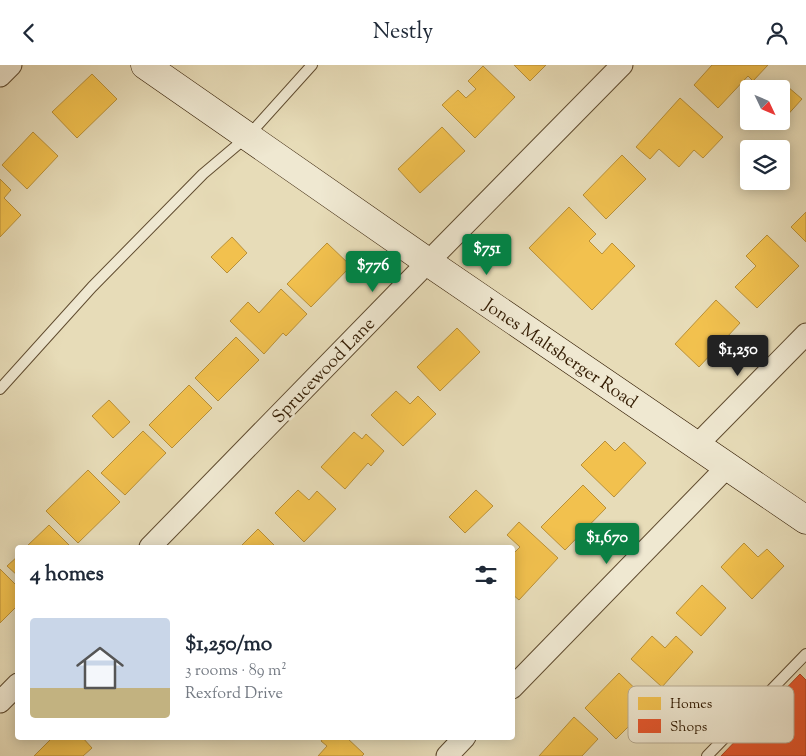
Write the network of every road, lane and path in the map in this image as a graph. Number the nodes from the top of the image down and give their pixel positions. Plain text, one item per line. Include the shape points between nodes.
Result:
1 (11, 65) edge
2 (145, 65) edge
3 (312, 65) edge
4 (622, 65) edge
5 (0, 76) edge
6 (248, 136) junction
7 (428, 262) junction
8 (806, 334) edge
9 (0, 389) edge
10 (696, 446) junction
11 (728, 466) junction
12 (806, 520) edge
13 (152, 545) edge
14 (806, 654) edge
15 (515, 685) edge
16 (775, 686) edge
17 (15, 687) edge
18 (0, 702) edge
19 (462, 740) edge
20 (720, 743) edge
21 (447, 756) edge
22 (707, 756) edge

1 - 5 street
2 - 6 main road, Jones Maltsberger Road
3 - 6 lane
4 - 7 street, Sprucewood Lane
6 - 7 main road, Jones Maltsberger Road
6 - 9 lane via 203,173 92,287
7 - 10 main road, Jones Maltsberger Road
7 - 13 street, Sprucewood Lane
8 - 10 street
10 - 11 main road, Jones Maltsberger Road
11 - 12 main road, Jones Maltsberger Road
11 - 15 street
14 - 16 lane
17 - 18 street
19 - 21 street
20 - 22 lane

